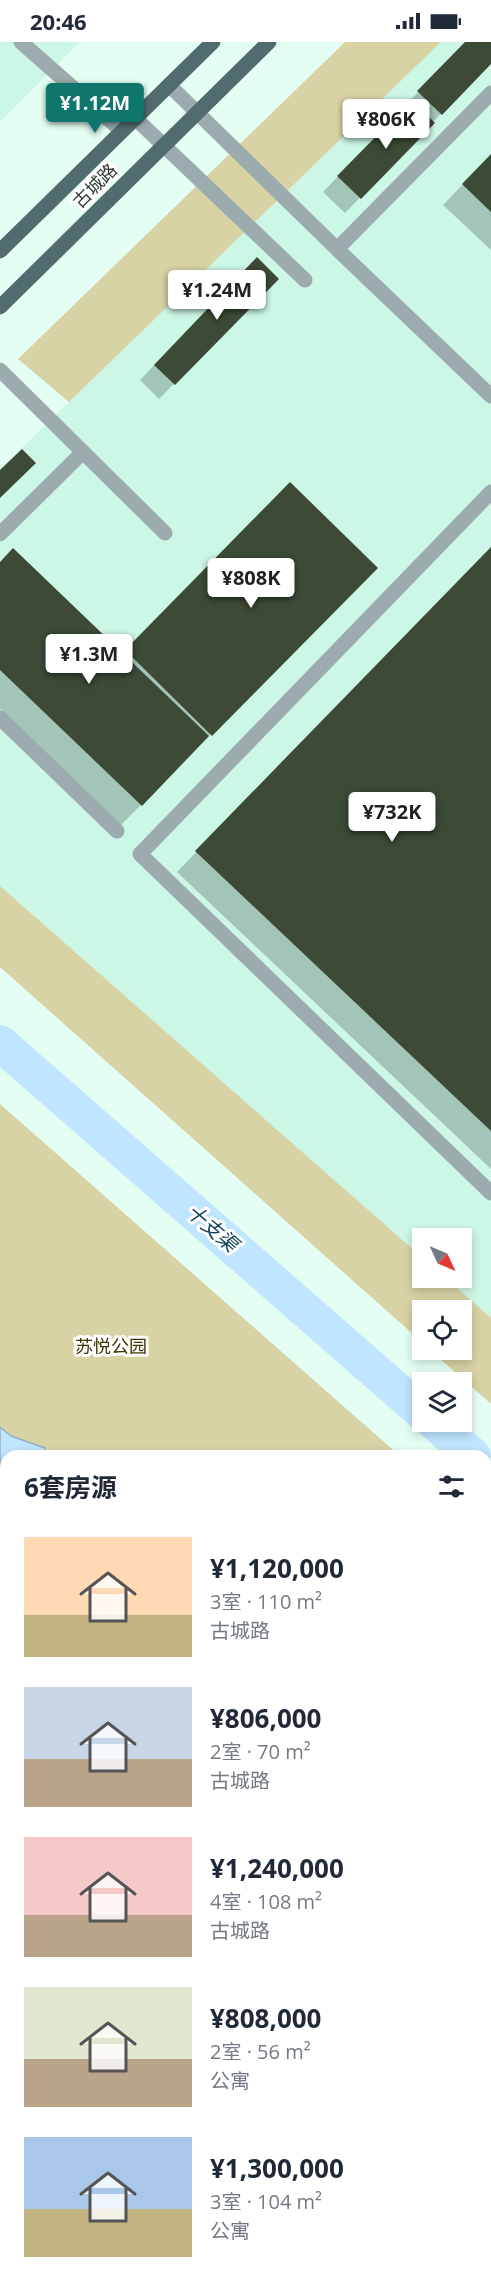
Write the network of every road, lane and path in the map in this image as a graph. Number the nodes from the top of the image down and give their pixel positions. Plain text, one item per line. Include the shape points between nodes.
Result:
1 (21, 42) edge
2 (213, 42) edge
3 (269, 42) edge
4 (169, 86) junction
5 (491, 93) edge
6 (198, 112) junction
7 (135, 118) junction
8 (122, 131) junction
9 (164, 146) junction
10 (337, 249) junction
11 (0, 251) edge
12 (305, 280) dead end
13 (0, 307) edge
14 (0, 370) edge
15 (491, 396) edge
16 (83, 452) junction
17 (491, 492) edge
18 (165, 533) dead end
19 (0, 534) edge
20 (0, 718) edge
21 (117, 831) dead end
22 (491, 1193) edge

1 - 8 street
2 - 4 main road, 古城路
3 - 6 main road, 古城路
4 - 6 street
4 - 7 main road, 古城路
5 - 10 street
6 - 9 main road, 古城路
6 - 10 street
7 - 8 main road, 古城路
7 - 9 street
8 - 11 main road, 古城路
9 - 12 street
9 - 13 main road, 古城路
10 - 15 street
14 - 16 street
16 - 18 street
16 - 19 street
17 - 22 street via 140,854
20 - 21 street

